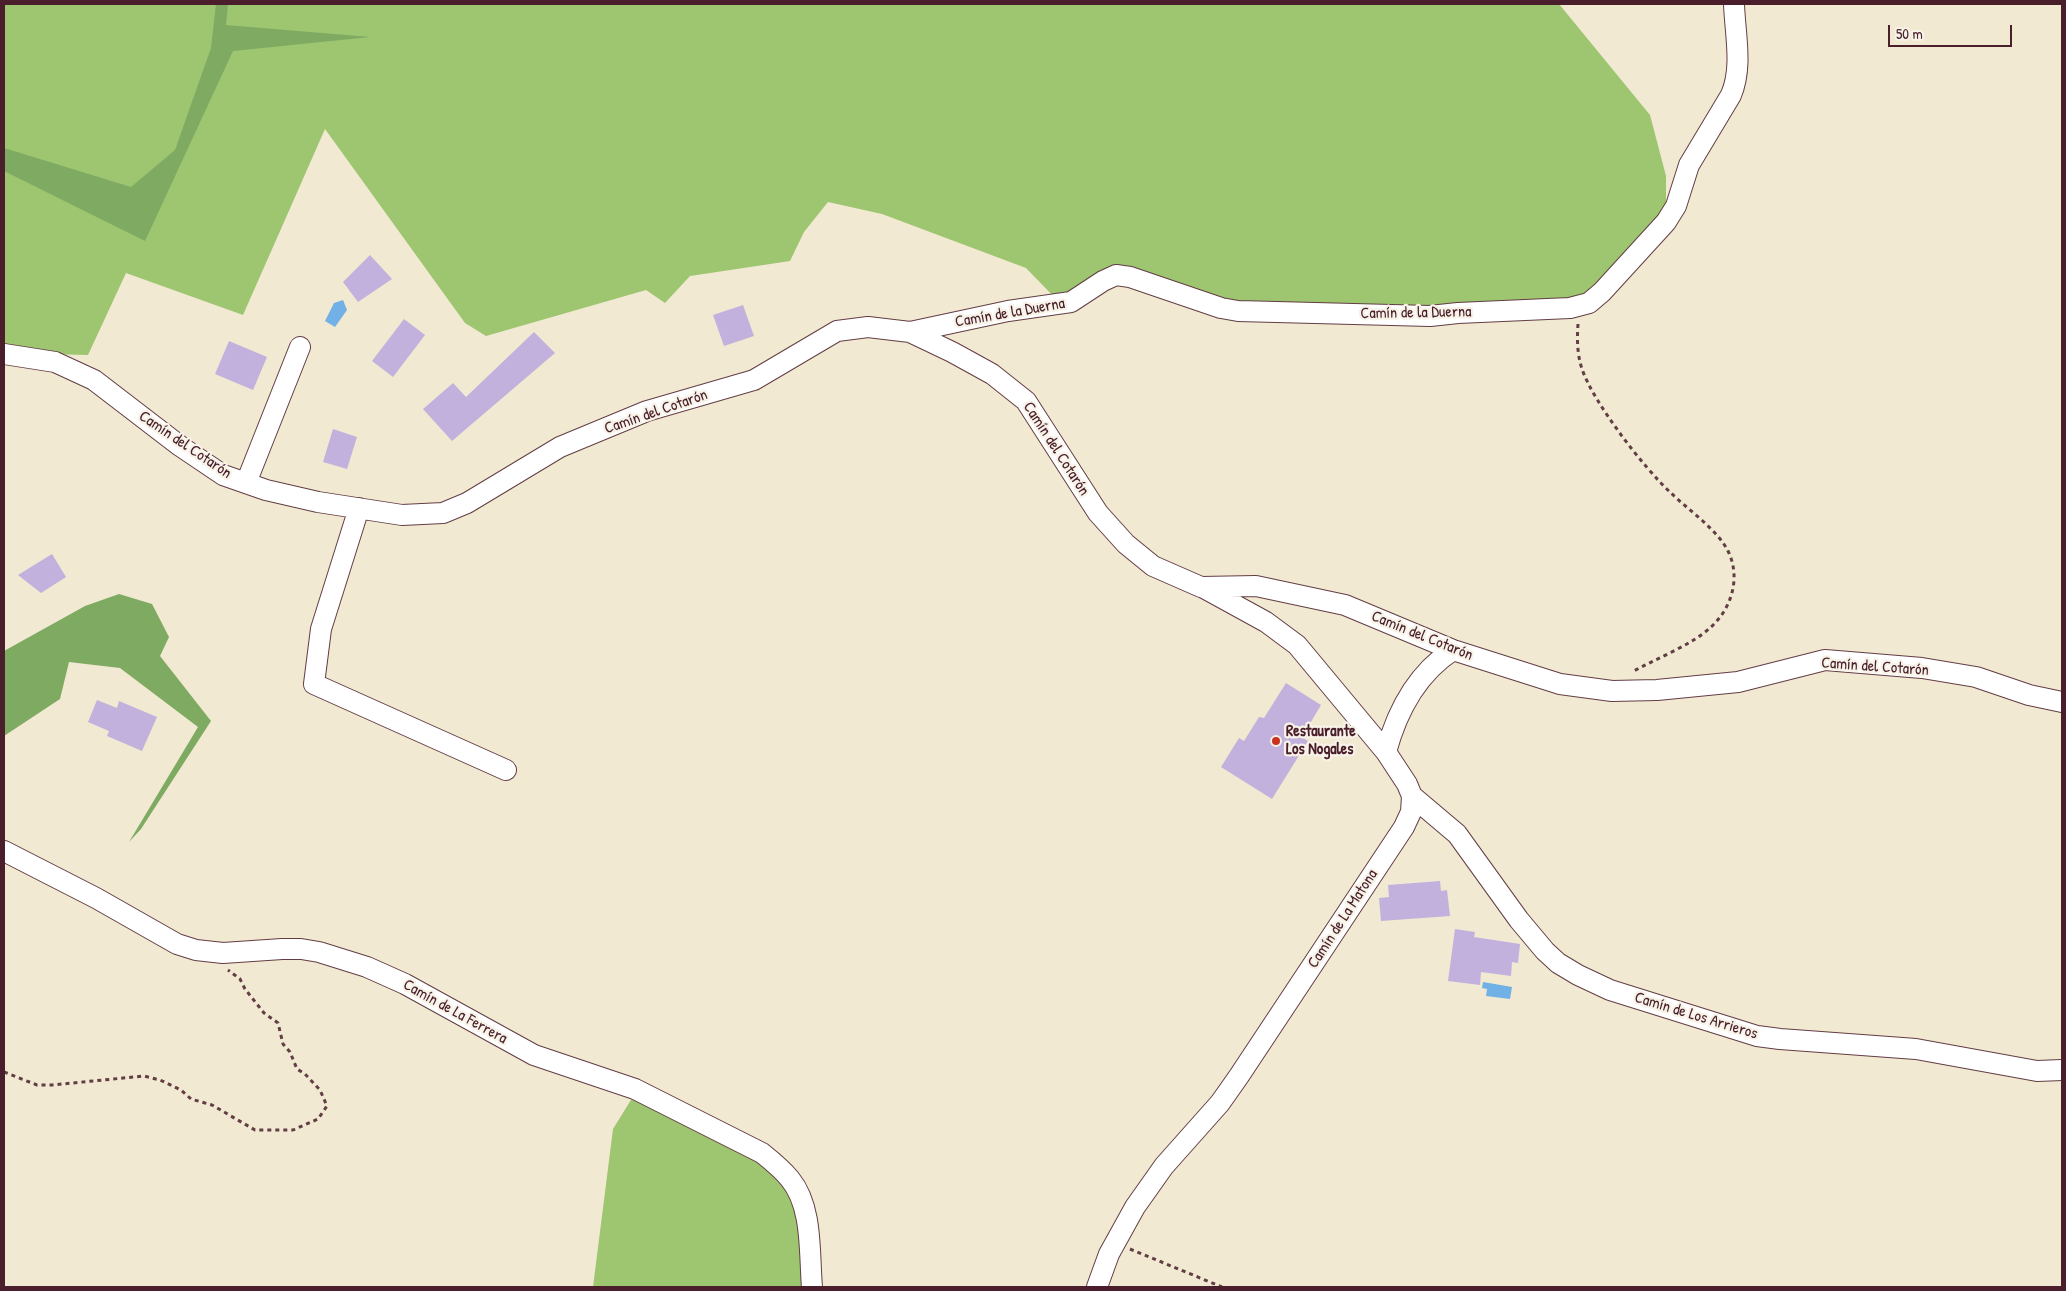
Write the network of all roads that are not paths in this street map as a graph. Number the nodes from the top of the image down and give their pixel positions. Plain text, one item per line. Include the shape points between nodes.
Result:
1 (1734, 4) edge
2 (910, 332) junction
3 (300, 346) dead end
4 (4, 354) edge
5 (246, 483) junction
6 (359, 508) junction
7 (1201, 587) junction
8 (1453, 650) junction
9 (2062, 702) edge
10 (1386, 752) junction
11 (506, 770) dead end
12 (1412, 796) junction
13 (4, 851) edge
14 (2062, 1070) edge
15 (812, 1287) edge
16 (1096, 1287) edge

1 - 2 street, Camín de la Duerna via 1738,69 1731,95 1689,165 1676,206 1666,222 1589,304 1570,308 1430,316 1238,311 1116,275 1070,302 1008,311
2 - 6 street, Camín del Cotarón via 868,327 837,331 754,380 648,411 560,447 467,503 444,512 402,515
2 - 7 street, Camín del Cotarón via 992,374 1026,401 1098,513 1126,544 1153,566
3 - 5 street
4 - 5 street, Camín del Cotarón via 54,362 94,380 194,456 223,475
5 - 6 street, Camín del Cotarón via 266,490
6 - 11 street via 320,629 314,684
7 - 8 street, Camín del Cotarón via 1256,586 1345,605
7 - 10 street via 1266,622 1297,645
8 - 9 street, Camín del Cotarón via 1560,684 1612,691 1738,682 1824,660 1922,668 1976,677 2029,696
8 - 10 street via 1419,679 1391,731
10 - 12 street
12 - 14 street, Camín de Los Arrieros via 1457,834 1545,952 1578,975 1610,990 1757,1036 1916,1049 2037,1071
12 - 16 street, Camín de La Matona via 1411,812 1404,827 1239,1076 1220,1103 1164,1166 1135,1207
13 - 15 street, Camín de La Ferrera via 176,944 223,954 301,949 368,967 534,1055 635,1088 762,1153 791,1179 800,1196 808,1228

